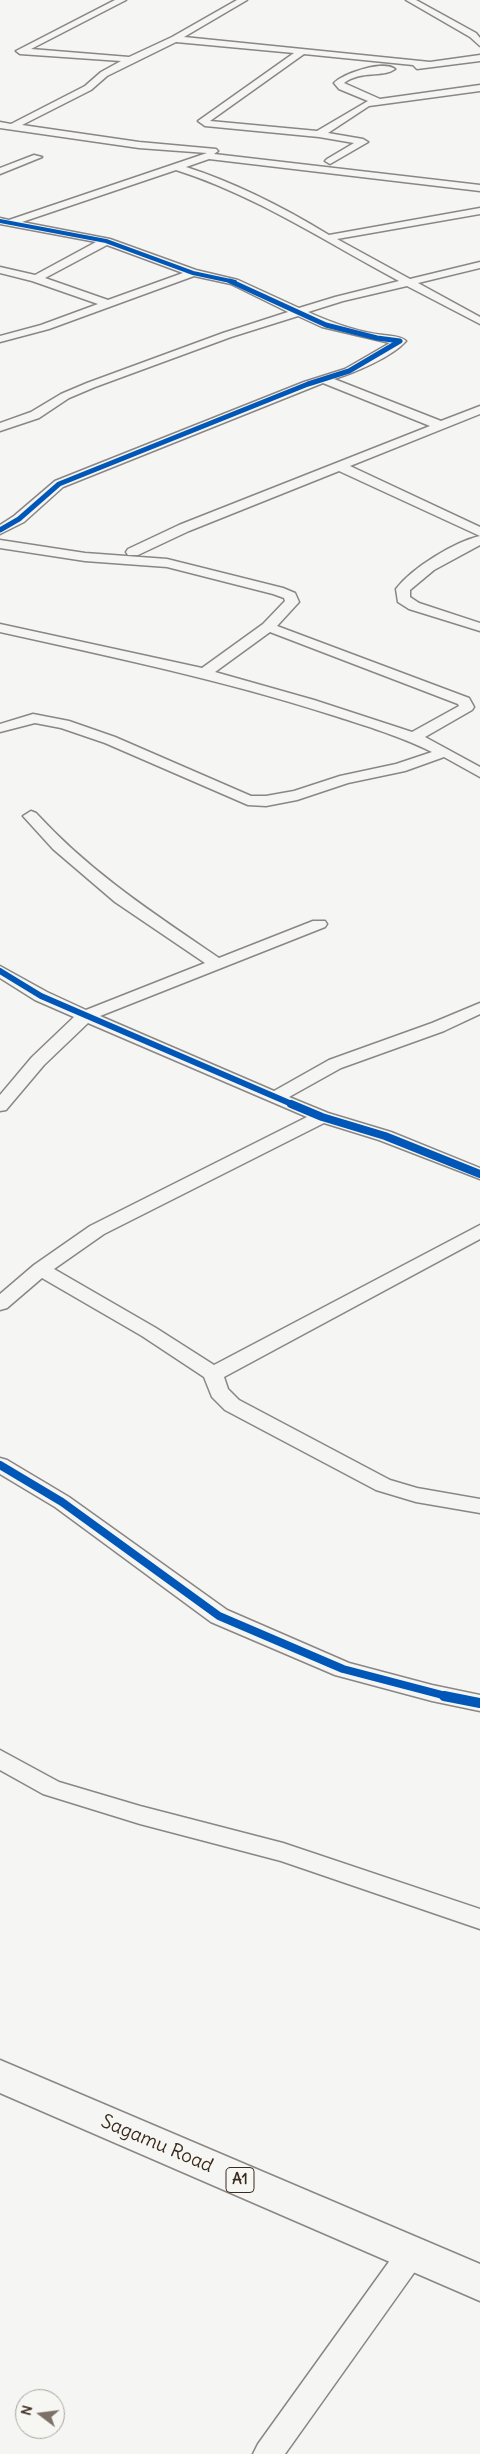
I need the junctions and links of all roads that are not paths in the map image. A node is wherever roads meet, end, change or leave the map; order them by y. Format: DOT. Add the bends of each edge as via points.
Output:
graph roads {
  1 [pos="122,0"];
  2 [pos="243,0"];
  3 [pos="410,0"];
  4 [pos="478,37"];
  5 [pos="175,39"];
  6 [pos="300,52"];
  7 [pos="480,58"];
  8 [pos="130,60"];
  9 [pos="429,64"];
  10 [pos="480,88"];
  11 [pos="381,103"];
  12 [pos="0,125"];
  13 [pos="14,126"];
  14 [pos="319,134"];
  15 [pos="213,150"];
  16 [pos="37,157"];
  17 [pos="330,161"];
  18 [pos="176,167"];
  19 [pos="0,171"];
  20 [pos="427,183"];
  21 [pos="480,188"];
  22 [pos="458,196"];
  23 [pos="478,207"];
  24 [pos="5,221"];
  25 [pos="327,238"];
  26 [pos="106,241"];
  27 [pos="480,265"];
  28 [pos="0,270"];
  29 [pos="193,273"];
  30 [pos="36,279"];
  31 [pos="409,282"];
  32 [pos="106,303"];
  33 [pos="295,312"];
  34 [pos="480,321"];
  35 [pos="0,339"];
  36 [pos="323,379"];
  37 [pos="480,410"];
  38 [pos="439,425"];
  39 [pos="0,427"];
  40 [pos="339,466"];
  41 [pos="0,530"];
  42 [pos="480,532"];
  43 [pos="480,540"];
  44 [pos="0,544"];
  45 [pos="133,552"];
  46 [pos="268,627"];
  47 [pos="480,627"];
  48 [pos="0,628"];
  49 [pos="204,673"];
  50 [pos="473,705"];
  51 [pos="0,728"];
  52 [pos="413,737"];
  53 [pos="445,752"];
  54 [pos="480,773"];
  55 [pos="31,816"];
  56 [pos="319,924"];
  57 [pos="216,963"];
  58 [pos="0,971"];
  59 [pos="480,1008"];
  60 [pos="85,1016"];
  61 [pos="275,1097"];
  62 [pos="0,1106"];
  63 [pos="322,1117"];
  64 [pos="480,1174"];
  65 [pos="480,1231"];
  66 [pos="41,1269"];
  67 [pos="0,1304"];
  68 [pos="213,1374"];
  69 [pos="0,1465"];
  70 [pos="480,1506"];
  71 [pos="480,1703"];
  72 [pos="0,1759"];
  73 [pos="480,1919"];
  74 [pos="0,2076"];
  75 [pos="411,2254"];
  76 [pos="480,2283"];
  77 [pos="268,2454"];
  1 -- 8 [label="street" via="20,51"];
  2 -- 5 [label="street"];
  3 -- 4 [label="street"];
  5 -- 6 [label="street"];
  5 -- 8 [label="street"];
  6 -- 9 [label="street"];
  6 -- 14 [label="street" via="203,121 230,130"];
  7 -- 9 [label="street"];
  8 -- 13 [label="street" via="104,74 88,88"];
  9 -- 11 [label="street" via="358,72 339,83"];
  10 -- 11 [label="street"];
  11 -- 14 [label="street" via="366,104"];
  12 -- 13 [label="street"];
  13 -- 15 [label="street" via="139,145"];
  14 -- 17 [label="street" via="363,142"];
  15 -- 18 [label="street"];
  15 -- 20 [label="street"];
  16 -- 19 [label="street"];
  18 -- 24 [label="street"];
  18 -- 25 [label="street" via="241,191"];
  20 -- 21 [label="street"];
  20 -- 22 [label="street"];
  23 -- 25 [label="street"];
  24 -- 26 [label="street"];
  25 -- 31 [label="street"];
  26 -- 29 [label="street"];
  26 -- 30 [label="street"];
  27 -- 31 [label="street"];
  28 -- 30 [label="street"];
  29 -- 32 [label="street"];
  29 -- 33 [label="street" via="234,282"];
  30 -- 32 [label="street"];
  31 -- 33 [label="street"];
  31 -- 34 [label="street"];
  32 -- 35 [label="street" via="45,327"];
  33 -- 36 [label="street" via="326,325 400,341 349,370"];
  33 -- 39 [label="street" via="91,385 35,414"];
  36 -- 38 [label="street"];
  36 -- 41 [label="street" via="59,484 19,519"];
  37 -- 38 [label="street"];
  38 -- 40 [label="street"];
  40 -- 42 [label="street"];
  40 -- 45 [label="street"];
  43 -- 47 [label="street" via="415,576 403,589 403,599 414,606"];
  44 -- 46 [label="street" via="85,557 167,563 278,590 290,596 292,602"];
  46 -- 49 [label="street"];
  46 -- 50 [label="street"];
  48 -- 49 [label="street"];
  49 -- 52 [label="street"];
  50 -- 52 [label="street"];
  51 -- 53 [label="street" via="33,718 64,724 110,740 248,800 266,801 400,768"];
  52 -- 53 [label="street"];
  53 -- 54 [label="street"];
  55 -- 57 [label="street" via="58,846 121,900"];
  56 -- 57 [label="street"];
  57 -- 60 [label="street"];
  58 -- 60 [label="street" via="41,996"];
  59 -- 61 [label="street" via="336,1064"];
  60 -- 61 [label="street"];
  60 -- 62 [label="street" via="38,1061"];
  61 -- 63 [label="street"];
  63 -- 64 [label="street" via="385,1136"];
  63 -- 66 [label="street" via="97,1230"];
  65 -- 68 [label="street"];
  66 -- 67 [label="street"];
  66 -- 68 [label="street" via="149,1332"];
  68 -- 70 [label="street" via="219,1392 232,1405 383,1485 416,1495"];
  69 -- 71 [label="street" via="62,1502 219,1616 343,1669"];
  72 -- 73 [label="street" via="52,1788 140,1815 283,1852"];
  74 -- 75 [label="highway, Sagamu Road / A1"];
  75 -- 76 [label="highway, Sagamu Road / A1"];
  75 -- 77 [label="street"];
}
